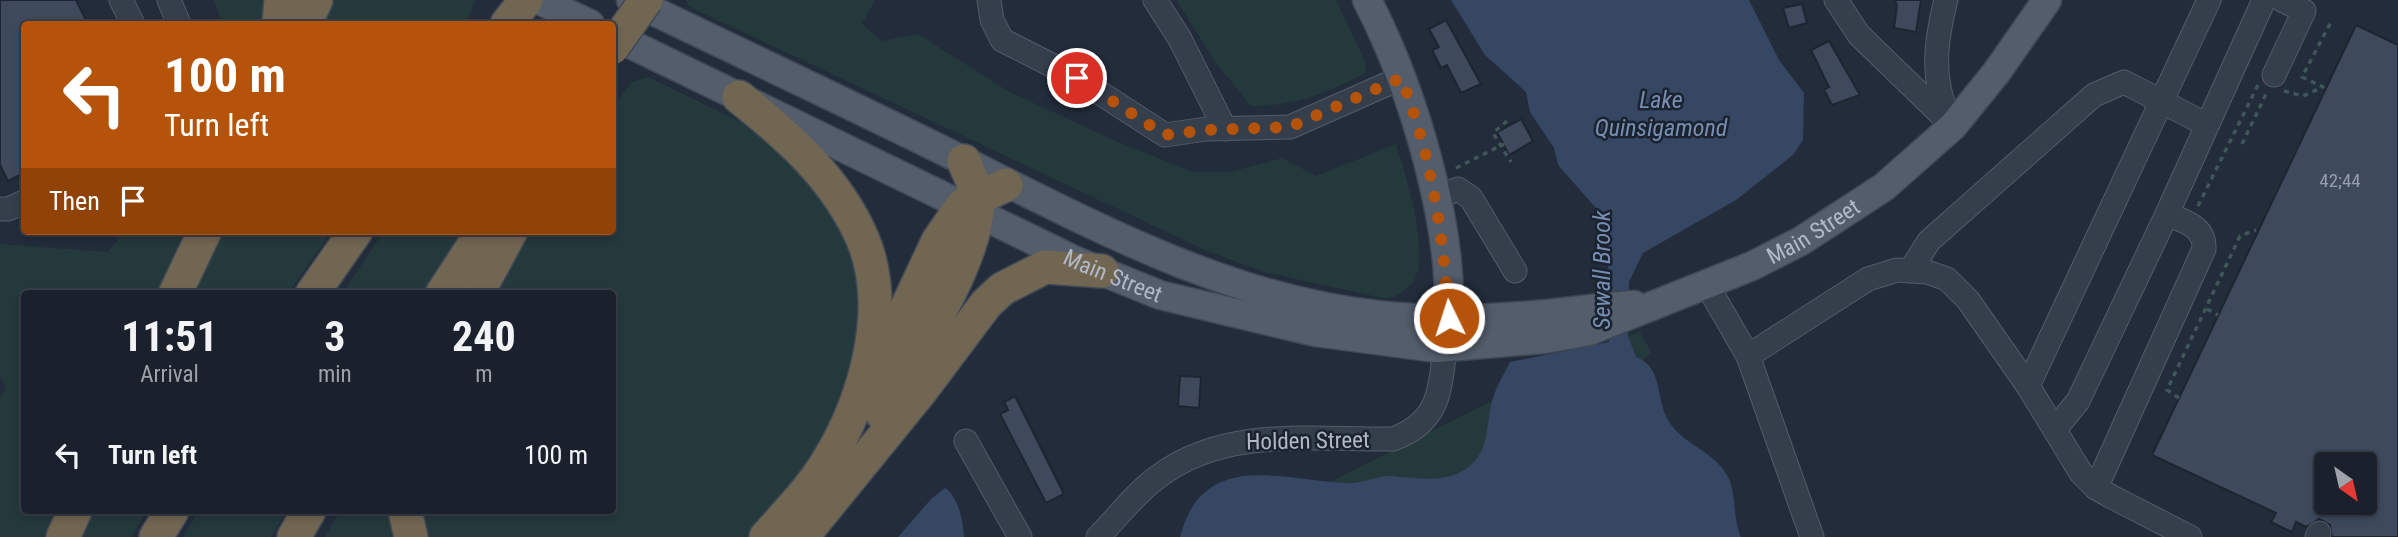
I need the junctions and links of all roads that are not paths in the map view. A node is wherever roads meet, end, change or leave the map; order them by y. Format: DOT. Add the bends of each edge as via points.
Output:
graph roads {
  1 [pos="121,0"];
  2 [pos="169,0"];
  3 [pos="281,0"];
  4 [pos="316,0"];
  5 [pos="526,0"];
  6 [pos="539,0"];
  7 [pos="631,0"];
  8 [pos="646,0"];
  9 [pos="989,0"];
  10 [pos="1155,0"];
  11 [pos="1367,0"];
  12 [pos="1836,0"];
  13 [pos="1946,0"];
  14 [pos="2047,0"];
  15 [pos="2209,0"];
  16 [pos="2264,0"];
  17 [pos="2282,0"];
  18 [pos="132,21"];
  19 [pos="178,21"];
  20 [pos="279,21"];
  21 [pos="306,21"];
  22 [pos="509,21"];
  23 [pos="584,21"];
  24 [pos="616,37"];
  25 [pos="616,42"];
  26 [pos="1401,78"];
  27 [pos="2271,82"];
  28 [pos="739,97"];
  29 [pos="2162,102"];
  30 [pos="2207,125"];
  31 [pos="1953,126"];
  32 [pos="1225,129"];
  33 [pos="964,161"];
  34 [pos="1436,198"];
  35 [pos="981,199"];
  36 [pos="21,203"];
  37 [pos="0,209"];
  38 [pos="2176,209"];
  39 [pos="203,235"];
  40 [pos="353,235"];
  41 [pos="480,235"];
  42 [pos="509,235"];
  43 [pos="1102,271"];
  44 [pos="1515,271"];
  45 [pos="1910,271"];
  46 [pos="1707,285"];
  47 [pos="177,290"];
  48 [pos="316,290"];
  49 [pos="445,290"];
  50 [pos="479,290"];
  51 [pos="1449,318"];
  52 [pos="1591,319"];
  53 [pos="1446,346"];
  54 [pos="1748,356"];
  55 [pos="2028,386"];
  56 [pos="2056,428"];
  57 [pos="844,432"];
  58 [pos="966,441"];
  59 [pos="2096,488"];
  60 [pos="841,490"];
  61 [pos="74,514"];
  62 [pos="170,514"];
  63 [pos="307,514"];
  64 [pos="406,514"];
  65 [pos="63,537"];
  66 [pos="156,537"];
  67 [pos="294,537"];
  68 [pos="411,537"];
  69 [pos="766,537"];
  70 [pos="802,537"];
  71 [pos="1020,537"];
  72 [pos="1098,537"];
  73 [pos="1812,537"];
  74 [pos="2190,537"];
  1 -- 18 [label="street"];
  2 -- 19 [label="street"];
  3 -- 20 [label="highway"];
  4 -- 21 [label="highway"];
  5 -- 22 [label="highway"];
  6 -- 23 [label="main road"];
  7 -- 33 [label="main road"];
  8 -- 25 [label="highway, bridge"];
  9 -- 32 [label="street" via="1002,40 1077,78 1165,135"];
  10 -- 32 [label="street" via="1180,38"];
  11 -- 26 [label="main road"];
  12 -- 31 [label="street" via="1858,36"];
  13 -- 31 [label="street" via="1936,77 1938,95"];
  14 -- 31 [label="main road, Main Street"];
  15 -- 29 [label="street"];
  16 -- 30 [label="street"];
  17 -- 27 [label="street" via="2304,10"];
  24 -- 28 [label="main road, Main Street"];
  26 -- 32 [label="street" via="1290,127"];
  26 -- 34 [label="main road"];
  28 -- 35 [label="main road, Main Street"];
  28 -- 57 [label="highway" via="818,167 856,224 869,259 873,327 866,367"];
  29 -- 30 [label="street"];
  29 -- 45 [label="street" via="2124,82 2094,95 1926,244"];
  29 -- 55 [label="street"];
  30 -- 38 [label="street"];
  31 -- 46 [label="main road, Main Street" via="1911,166 1842,216 1771,257"];
  33 -- 35 [label="highway"];
  34 -- 44 [label="street" via="1458,189 1471,198"];
  34 -- 51 [label="main road"];
  35 -- 43 [label="main road, Main Street"];
  35 -- 51 [label="main road, Main Street" via="1142,247 1225,280 1320,306"];
  35 -- 57 [label="highway" via="938,241"];
  35 -- 60 [label="highway" via="948,295"];
  36 -- 37 [label="street"];
  38 -- 56 [label="street" via="2078,401"];
  38 -- 59 [label="street" via="2199,229 2204,249"];
  39 -- 47 [label="highway"];
  40 -- 48 [label="highway"];
  41 -- 49 [label="highway"];
  42 -- 50 [label="highway"];
  43 -- 53 [label="main road, Main Street" via="1160,295 1240,316 1315,332 1413,346"];
  43 -- 60 [label="highway" via="1045,267 1002,289"];
  45 -- 54 [label="street" via="1868,279"];
  45 -- 55 [label="street" via="1947,279 1968,300"];
  46 -- 52 [label="main road, Main Street"];
  46 -- 54 [label="street"];
  51 -- 52 [label="main road, Main Street"];
  51 -- 53 [label="main road"];
  52 -- 53 [label="main road, Main Street" via="1545,339"];
  53 -- 72 [label="street, Holden Street" via="1434,410 1411,433 1393,439 1265,438 1223,446 1157,476"];
  54 -- 73 [label="street"];
  55 -- 56 [label="street"];
  56 -- 59 [label="street" via="2081,473"];
  57 -- 69 [label="highway" via="811,486"];
  58 -- 71 [label="street"];
  59 -- 74 [label="street"];
  60 -- 70 [label="highway"];
  61 -- 65 [label="highway"];
  62 -- 66 [label="highway"];
  63 -- 67 [label="highway"];
  64 -- 68 [label="highway"];
}
